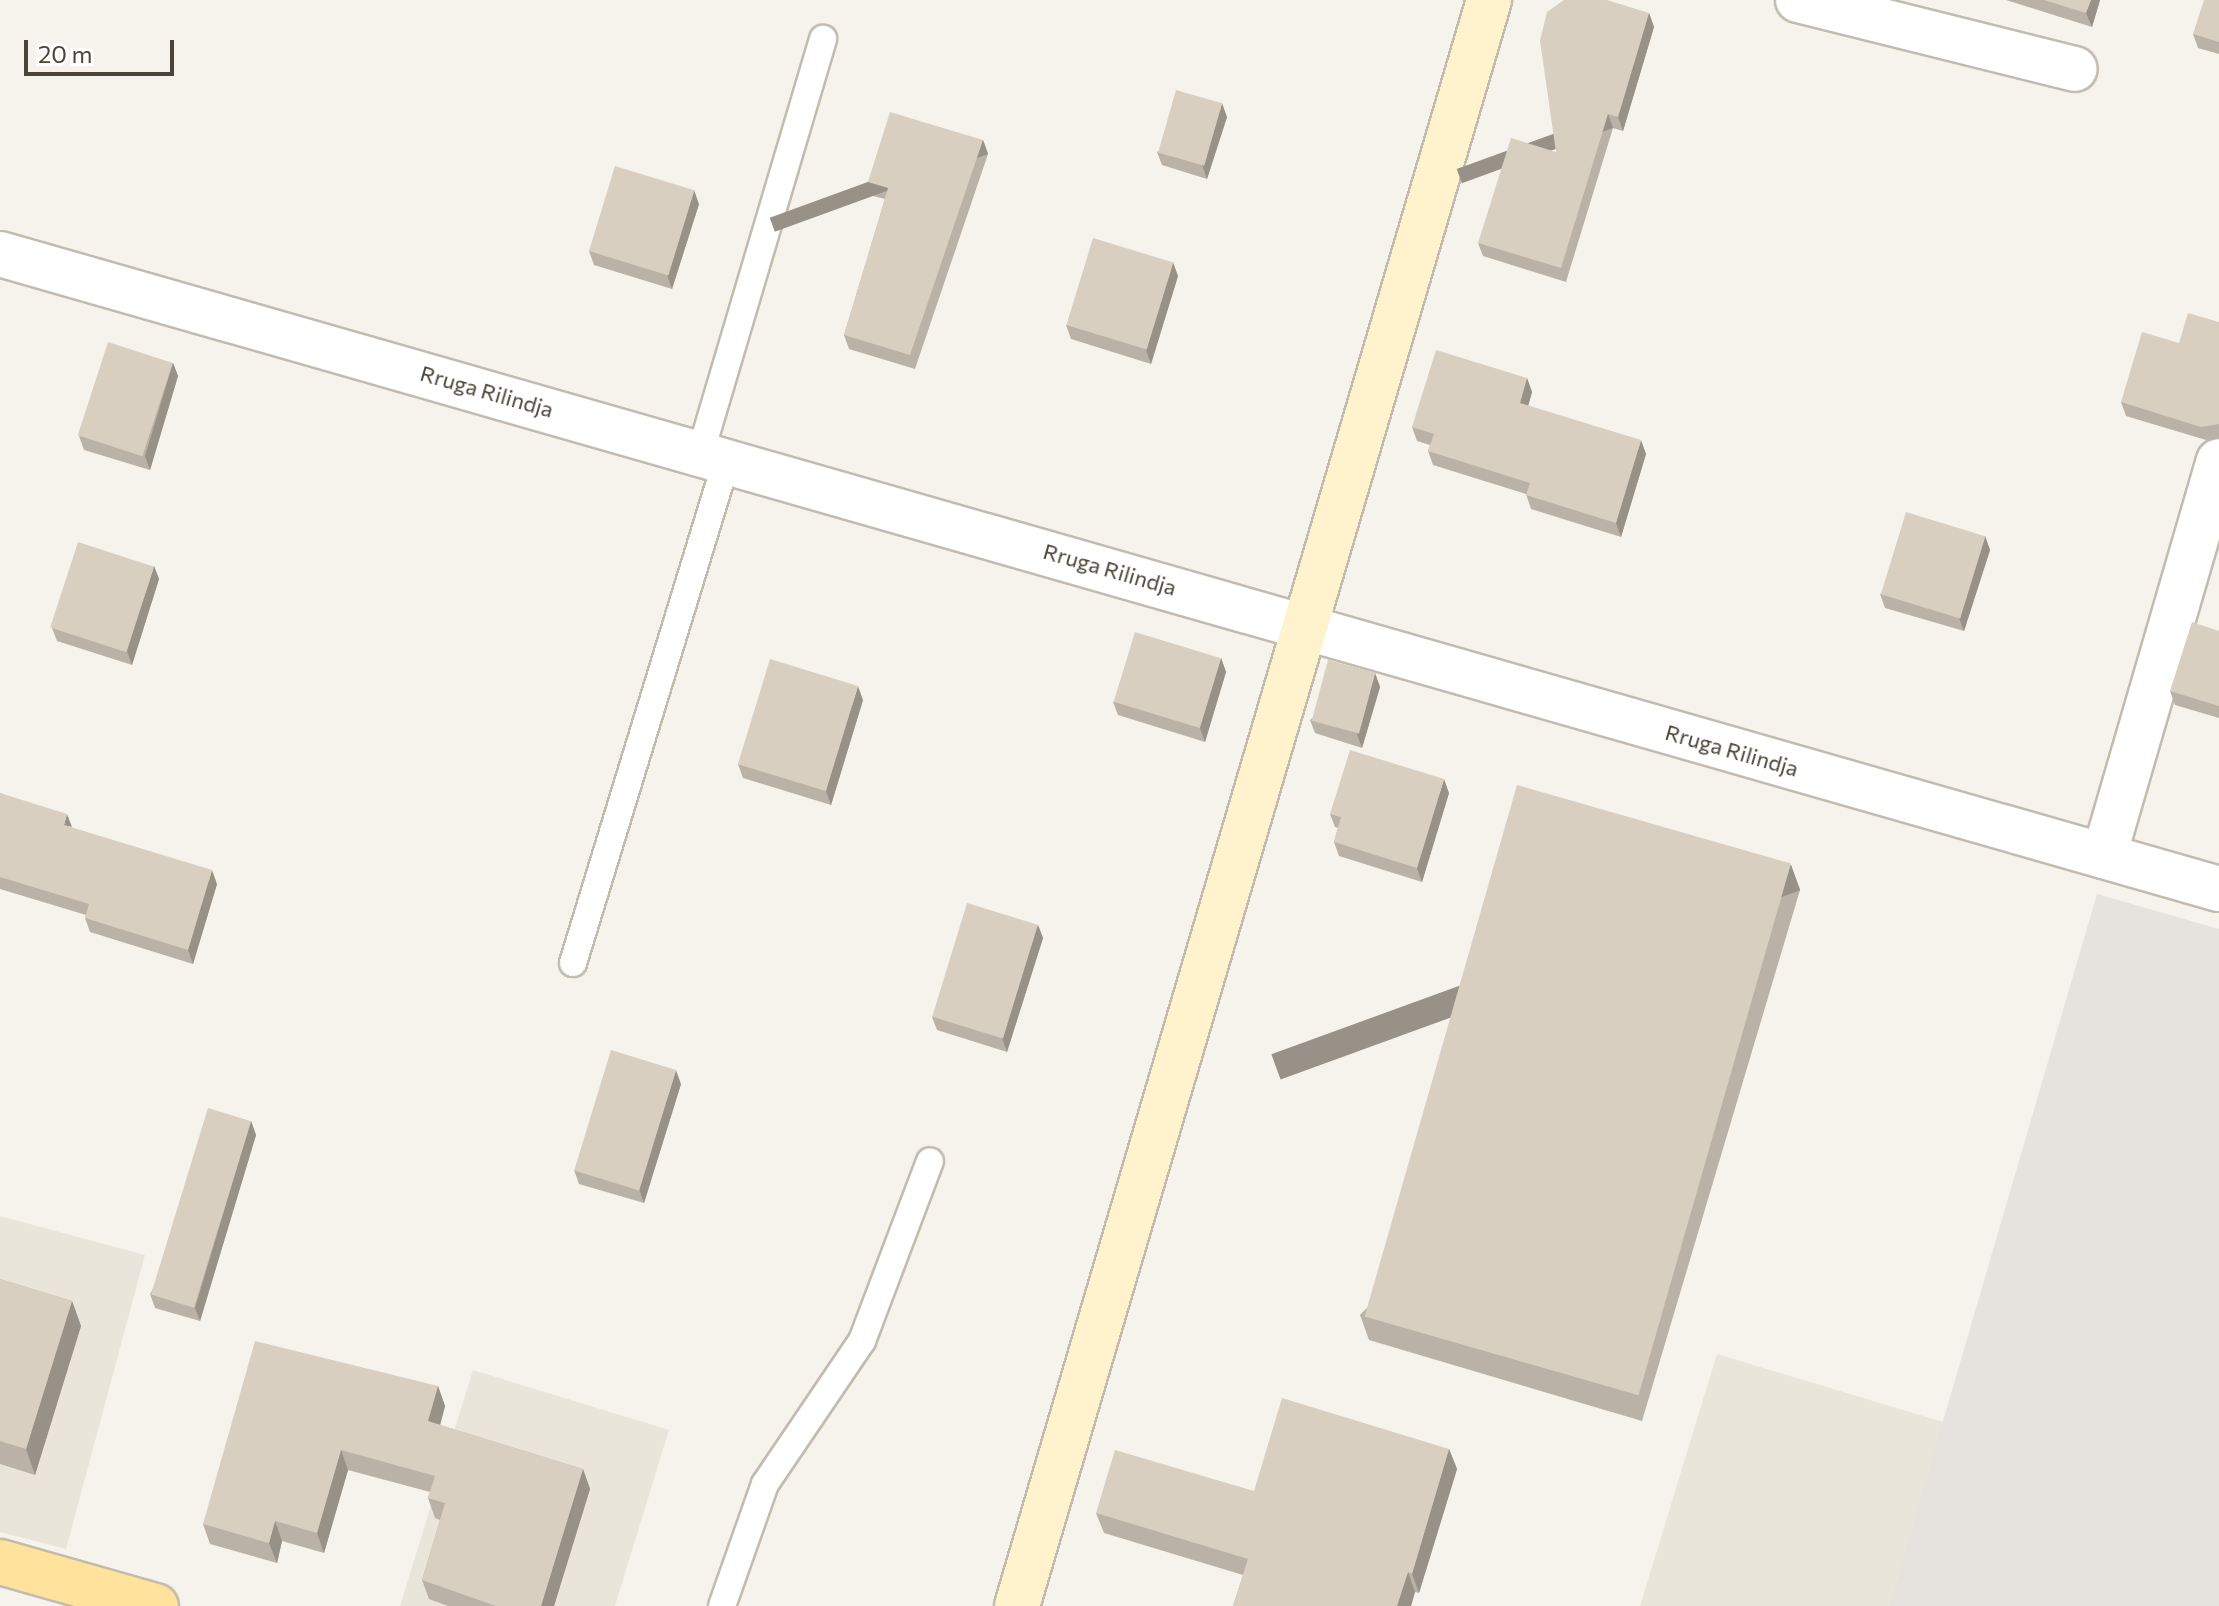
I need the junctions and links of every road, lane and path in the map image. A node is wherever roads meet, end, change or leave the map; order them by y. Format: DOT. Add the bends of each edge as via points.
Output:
graph roads {
  1 [pos="1489,0"];
  2 [pos="1798,0"];
  3 [pos="823,39"];
  4 [pos="2075,69"];
  5 [pos="0,254"];
  6 [pos="714,455"];
  7 [pos="2219,461"];
  8 [pos="1302,626"];
  9 [pos="2104,856"];
  10 [pos="2219,889"];
  11 [pos="573,963"];
  12 [pos="930,1161"];
  13 [pos="0,1562"];
  14 [pos="156,1606"];
  15 [pos="722,1606"];
  16 [pos="1017,1606"];
  1 -- 8 [label="street"];
  2 -- 4 [label="street"];
  3 -- 6 [label="lane"];
  5 -- 6 [label="street, Rruga Rilindja"];
  6 -- 8 [label="street, Rruga Rilindja"];
  6 -- 11 [label="lane"];
  7 -- 9 [label="street"];
  8 -- 9 [label="street, Rruga Rilindja"];
  8 -- 16 [label="street"];
  9 -- 10 [label="street, Rruga Rilindja"];
  12 -- 15 [label="lane" via="862,1341 765,1484"];
  13 -- 14 [label="main road"];
}
